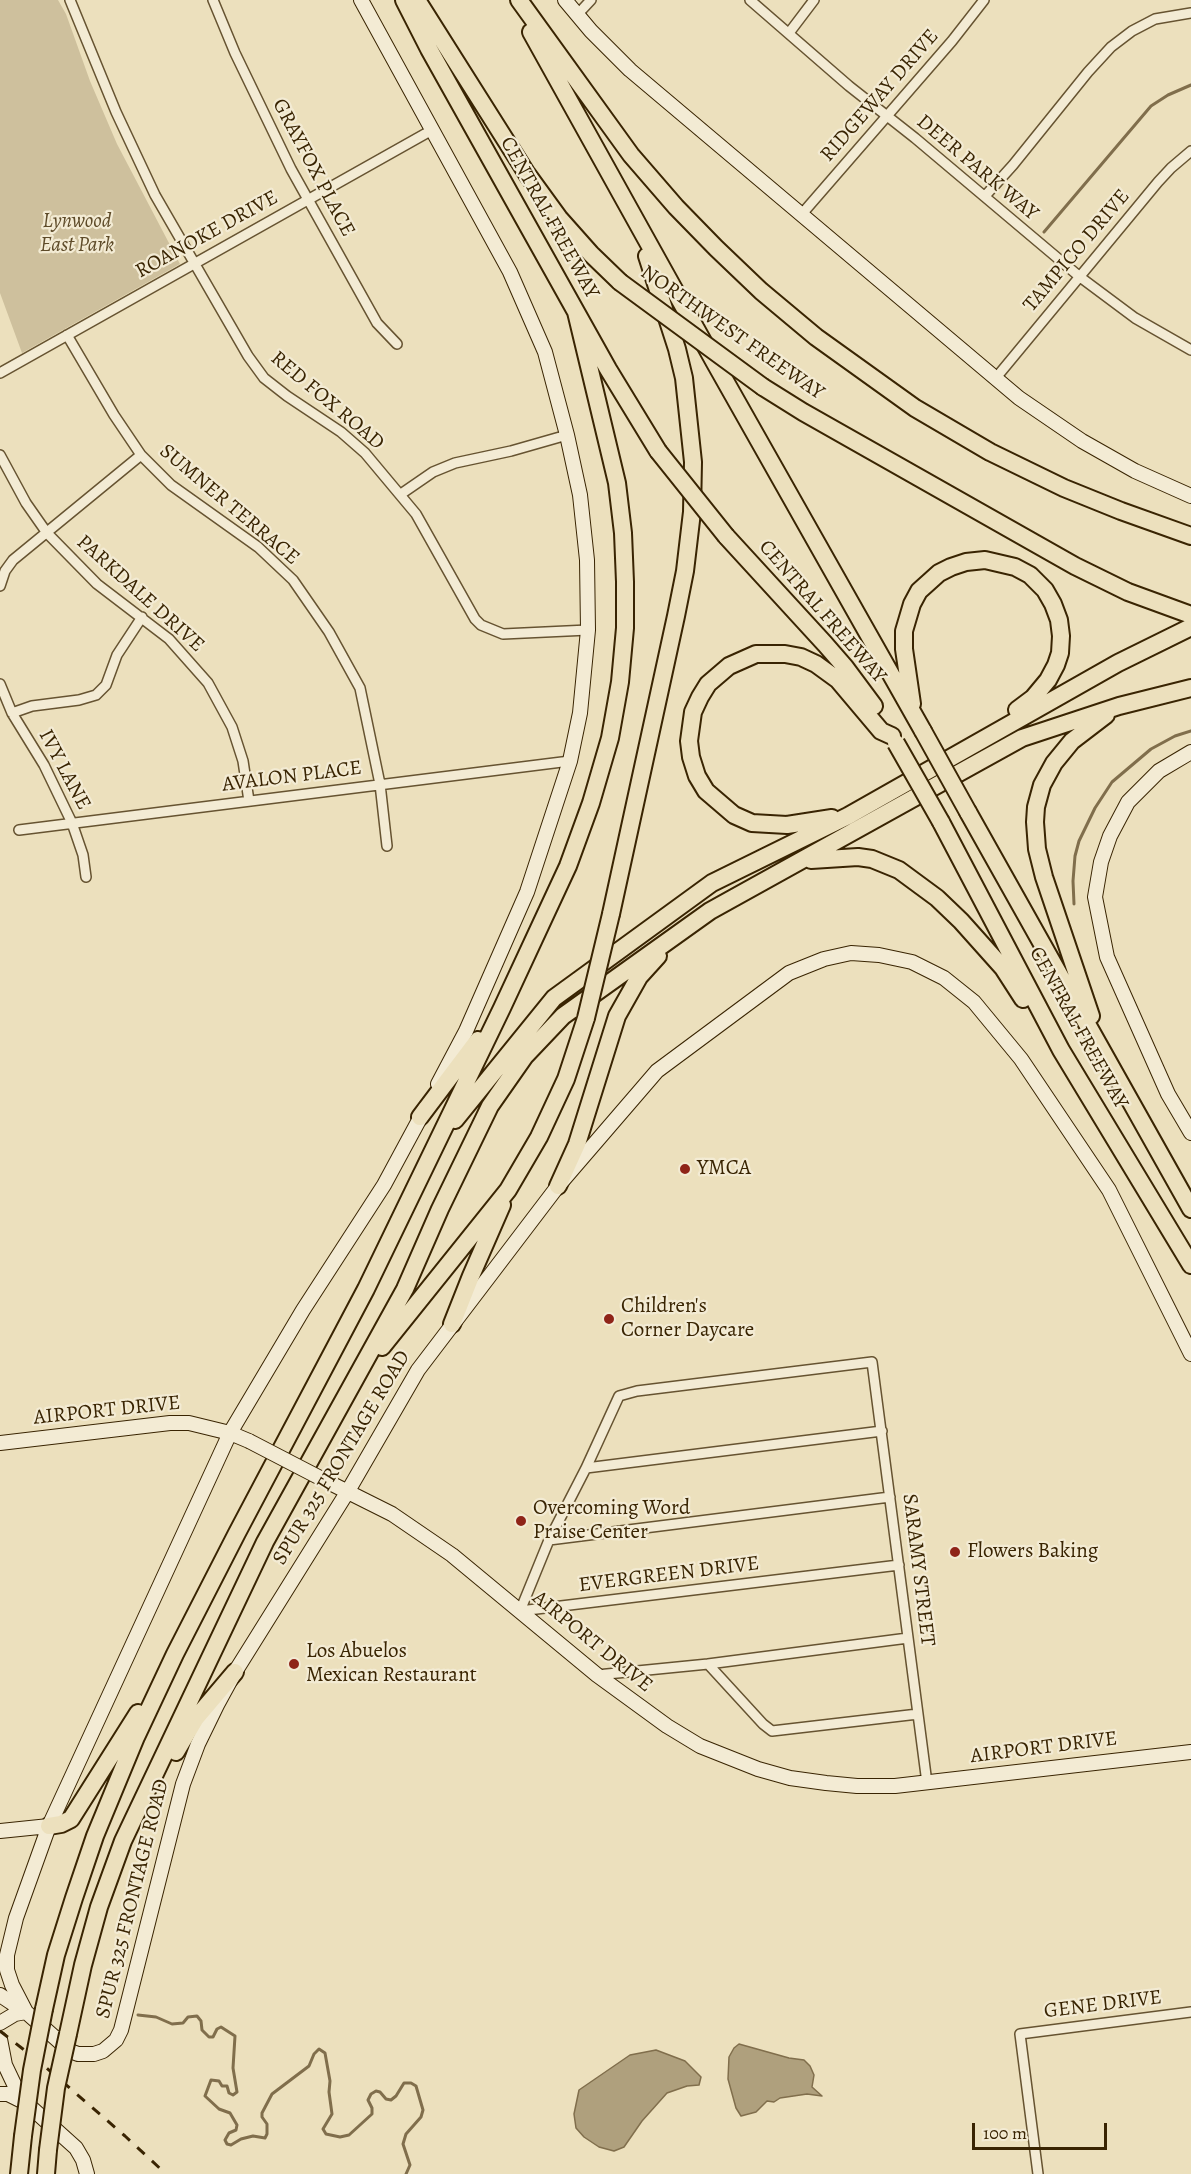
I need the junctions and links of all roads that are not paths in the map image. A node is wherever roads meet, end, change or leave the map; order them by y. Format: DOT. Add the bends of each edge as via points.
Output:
graph roads {
  1 [pos="70,0"];
  2 [pos="213,0"];
  3 [pos="361,0"];
  4 [pos="404,0"];
  5 [pos="417,0"];
  6 [pos="513,0"];
  7 [pos="519,0"];
  8 [pos="565,0"];
  9 [pos="591,0"];
  10 [pos="750,0"];
  11 [pos="814,0"];
  12 [pos="984,0"];
  13 [pos="1191,13"];
  14 [pos="577,15"];
  15 [pos="789,33"];
  16 [pos="887,115"];
  17 [pos="432,130"];
  18 [pos="1191,151"];
  19 [pos="985,196"];
  20 [pos="308,199"];
  21 [pos="801,215"];
  22 [pos="636,221"];
  23 [pos="195,263"];
  24 [pos="1080,277"];
  25 [pos="576,312"];
  26 [pos="68,335"];
  27 [pos="397,344"];
  28 [pos="1191,350"];
  29 [pos="0,373"];
  30 [pos="995,379"];
  31 [pos="567,435"];
  32 [pos="0,455"];
  33 [pos="141,455"];
  34 [pos="401,494"];
  35 [pos="1191,496"];
  36 [pos="1121,511"];
  37 [pos="1191,529"];
  38 [pos="47,533"];
  39 [pos="1191,536"];
  40 [pos="1,582"];
  41 [pos="1191,615"];
  42 [pos="142,617"];
  43 [pos="1191,627"];
  44 [pos="588,630"];
  45 [pos="0,684"];
  46 [pos="1191,688"];
  47 [pos="1119,706"];
  48 [pos="914,713"];
  49 [pos="12,714"];
  50 [pos="894,740"];
  51 [pos="977,742"];
  52 [pos="1191,752"];
  53 [pos="570,761"];
  54 [pos="380,784"];
  55 [pos="249,801"];
  56 [pos="848,816"];
  57 [pos="72,823"];
  58 [pos="19,830"];
  59 [pos="387,846"];
  60 [pos="801,862"];
  61 [pos="86,878"];
  62 [pos="682,930"];
  63 [pos="502,1008"];
  64 [pos="1101,1048"];
  65 [pos="1061,1050"];
  66 [pos="420,1117"];
  67 [pos="1190,1129"];
  68 [pos="435,1144"];
  69 [pos="558,1186"];
  70 [pos="508,1190"];
  71 [pos="1191,1209"];
  72 [pos="1191,1265"];
  73 [pos="452,1324"];
  74 [pos="1191,1354"];
  75 [pos="353,1382"];
  76 [pos="882,1431"];
  77 [pos="230,1433"];
  78 [pos="0,1443"];
  79 [pos="586,1468"];
  80 [pos="348,1491"];
  81 [pos="890,1497"];
  82 [pos="549,1540"];
  83 [pos="899,1565"];
  84 [pos="520,1611"];
  85 [pos="908,1638"];
  86 [pos="175,1654"];
  87 [pos="708,1664"];
  88 [pos="235,1671"];
  89 [pos="597,1676"];
  90 [pos="918,1714"];
  91 [pos="1191,1752"];
  92 [pos="927,1783"];
  93 [pos="49,1826"];
  94 [pos="0,1831"];
  95 [pos="123,1840"];
  96 [pos="0,1995"];
  97 [pos="26,2012"];
  98 [pos="1191,2012"];
  99 [pos="0,2023"];
  100 [pos="0,2039"];
  101 [pos="0,2094"];
  102 [pos="26,2103"];
  103 [pos="19,2174"];
  104 [pos="46,2174"];
  105 [pos="87,2174"];
  106 [pos="1038,2174"];
  1 -- 23 [label="street, RED FOX ROAD" via="155,195"];
  2 -- 20 [label="street, GRAYFOX PLACE" via="258,102"];
  3 -- 17 [label="main road"];
  4 -- 25 [label="highway, CENTRAL FREEWAY"];
  5 -- 41 [label="highway, NORTHWEST FREEWAY, bridge" via="527,174 559,218 620,282 803,412 1075,566 1128,592"];
  6 -- 22 [label="highway, CENTRAL FREEWAY"];
  7 -- 36 [label="highway, NORTHWEST FREEWAY" via="631,155 716,249 761,291 816,337 915,408 990,452"];
  8 -- 14 [label="main road"];
  9 -- 14 [label="street"];
  10 -- 15 [label="street, DEER PARK WAY"];
  11 -- 15 [label="street"];
  12 -- 16 [label="street, RIDGEWAY DRIVE"];
  13 -- 19 [label="street" via="1155,20 1111,47"];
  14 -- 21 [label="main road" via="630,70"];
  15 -- 16 [label="street, DEER PARK WAY"];
  16 -- 19 [label="street, DEER PARK WAY"];
  16 -- 21 [label="street, RIDGEWAY DRIVE"];
  17 -- 20 [label="street, ROANOKE DRIVE"];
  17 -- 31 [label="main road" via="510,272 545,352"];
  18 -- 24 [label="street, TAMPICO DRIVE" via="1158,182"];
  19 -- 24 [label="street, DEER PARK WAY"];
  20 -- 23 [label="street, ROANOKE DRIVE"];
  20 -- 27 [label="street, GRAYFOX PLACE" via="377,323"];
  21 -- 30 [label="main road"];
  22 -- 48 [label="highway, CENTRAL FREEWAY"];
  22 -- 70 [label="highway, bridge" via="684,378 693,484 685,571 586,1018 566,1079"];
  23 -- 26 [label="street, ROANOKE DRIVE"];
  23 -- 34 [label="street, RED FOX ROAD" via="264,378 342,432"];
  24 -- 28 [label="street, DEER PARK WAY" via="1135,318"];
  24 -- 30 [label="street, TAMPICO DRIVE"];
  25 -- 50 [label="highway, CENTRAL FREEWAY, bridge" via="658,452 726,536 845,667"];
  25 -- 63 [label="highway" via="612,462 623,533 625,616 620,682 610,738 568,867"];
  26 -- 29 [label="street, ROANOKE DRIVE"];
  26 -- 33 [label="street, SUMNER TERRACE"];
  30 -- 35 [label="main road" via="1082,441"];
  31 -- 34 [label="street" via="454,463"];
  31 -- 44 [label="main road" via="582,506"];
  32 -- 38 [label="street, PARKDALE DRIVE"];
  33 -- 38 [label="street"];
  33 -- 54 [label="street, SUMNER TERRACE" via="171,485 258,547 293,580 329,632 360,688"];
  34 -- 44 [label="street, RED FOX ROAD" via="481,625 503,634"];
  36 -- 37 [label="highway"];
  36 -- 39 [label="highway, NORTHWEST FREEWAY"];
  38 -- 40 [label="street" via="13,560"];
  38 -- 42 [label="street, PARKDALE DRIVE" via="97,584"];
  42 -- 49 [label="street" via="117,655 106,685 96,695 33,705"];
  42 -- 55 [label="street, PARKDALE DRIVE" via="169,639 208,683 232,727 243,761"];
  43 -- 51 [label="highway" via="1153,644"];
  44 -- 53 [label="main road" via="580,713"];
  45 -- 49 [label="street, IVY LANE"];
  46 -- 47 [label="highway"];
  47 -- 60 [label="highway" via="1022,738"];
  47 -- 64 [label="highway" via="1072,741 1054,763 1042,785 1035,822 1044,877"];
  48 -- 51 [label="highway" via="904,631 920,591 939,573 966,562 985,560 1015,567 1030,575 1053,604 1059,620 1060,653 1048,680 1033,698 984,732"];
  48 -- 64 [label="highway, CENTRAL FREEWAY, bridge"];
  49 -- 57 [label="street, IVY LANE" via="44,765"];
  50 -- 56 [label="highway" via="881,731 838,680 801,657 756,654 742,659 717,675 700,697 689,729 690,757 706,791 720,804 753,823 771,825"];
  50 -- 65 [label="highway, CENTRAL FREEWAY, bridge"];
  51 -- 56 [label="highway"];
  52 -- 67 [label="main road" via="1159,771 1128,802 1110,836 1095,897 1107,957 1168,1094"];
  53 -- 54 [label="street, AVALON PLACE"];
  53 -- 66 [label="main road, SPUR 325 FRONTAGE ROAD" via="527,892 466,1031"];
  54 -- 55 [label="street, AVALON PLACE"];
  54 -- 59 [label="street, SUMNER TERRACE"];
  55 -- 57 [label="street, AVALON PLACE"];
  56 -- 68 [label="highway" via="712,883 554,998"];
  57 -- 58 [label="street, AVALON PLACE"];
  57 -- 61 [label="street, IVY LANE"];
  60 -- 62 [label="highway"];
  60 -- 65 [label="highway" via="842,857 872,859 918,883 961,921 1003,968 1042,1031"];
  62 -- 69 [label="highway" via="639,977 617,1016 577,1144"];
  62 -- 75 [label="highway" via="563,1016 525,1056 490,1106 405,1289"];
  63 -- 66 [label="highway"];
  63 -- 68 [label="highway"];
  64 -- 71 [label="highway, CENTRAL FREEWAY"];
  65 -- 72 [label="highway, CENTRAL FREEWAY"];
  66 -- 77 [label="main road, SPUR 325 FRONTAGE ROAD" via="384,1185"];
  68 -- 86 [label="highway" via="366,1289"];
  69 -- 73 [label="main road, SPUR 325 FRONTAGE ROAD"];
  69 -- 74 [label="main road, SPUR 325 FRONTAGE ROAD" via="657,1071 789,973 851,953 912,962 944,978 974,1002 1021,1059 1109,1190"];
  70 -- 73 [label="highway"];
  70 -- 75 [label="highway"];
  73 -- 80 [label="main road, SPUR 325 FRONTAGE ROAD" via="418,1370"];
  75 -- 95 [label="highway" via="265,1542"];
  76 -- 79 [label="street"];
  76 -- 79 [label="street, SARAMY STREET" via="872,1362 637,1391 619,1396"];
  76 -- 81 [label="street, SARAMY STREET"];
  77 -- 78 [label="main road, AIRPORT DRIVE" via="189,1423 170,1423"];
  77 -- 80 [label="main road, AIRPORT DRIVE, bridge"];
  77 -- 93 [label="main road, SPUR 325 FRONTAGE ROAD"];
  79 -- 82 [label="street"];
  80 -- 84 [label="main road, AIRPORT DRIVE" via="392,1514"];
  80 -- 88 [label="main road, SPUR 325 FRONTAGE ROAD"];
  81 -- 82 [label="street"];
  81 -- 83 [label="street, SARAMY STREET"];
  82 -- 84 [label="street"];
  83 -- 84 [label="street, EVERGREEN DRIVE"];
  83 -- 85 [label="street, SARAMY STREET"];
  84 -- 89 [label="main road, AIRPORT DRIVE"];
  85 -- 87 [label="street"];
  85 -- 90 [label="street, SARAMY STREET"];
  86 -- 93 [label="highway" via="71,1819"];
  86 -- 103 [label="highway, bridge" via="95,1836 56,1954 32,2070"];
  87 -- 89 [label="street"];
  87 -- 90 [label="street" via="772,1731"];
  88 -- 95 [label="highway" via="196,1718"];
  88 -- 97 [label="main road, SPUR 325 FRONTAGE ROAD" via="198,1744 183,1784 116,2040 103,2051 78,2055"];
  89 -- 92 [label="main road, AIRPORT DRIVE" via="700,1746 758,1768 790,1778 836,1784"];
  90 -- 92 [label="street, SARAMY STREET"];
  91 -- 92 [label="main road, AIRPORT DRIVE"];
  93 -- 94 [label="main road"];
  93 -- 97 [label="main road, SPUR 325 FRONTAGE ROAD" via="7,1955 7,1970"];
  95 -- 104 [label="highway, bridge" via="83,1965 56,2088"];
  96 -- 97 [label="main road"];
  97 -- 99 [label="main road"];
  98 -- 106 [label="street, GENE DRIVE" via="1020,2034"];
  100 -- 102 [label="main road" via="5,2065"];
  101 -- 102 [label="main road"];
  102 -- 105 [label="main road" via="76,2148"];
}
